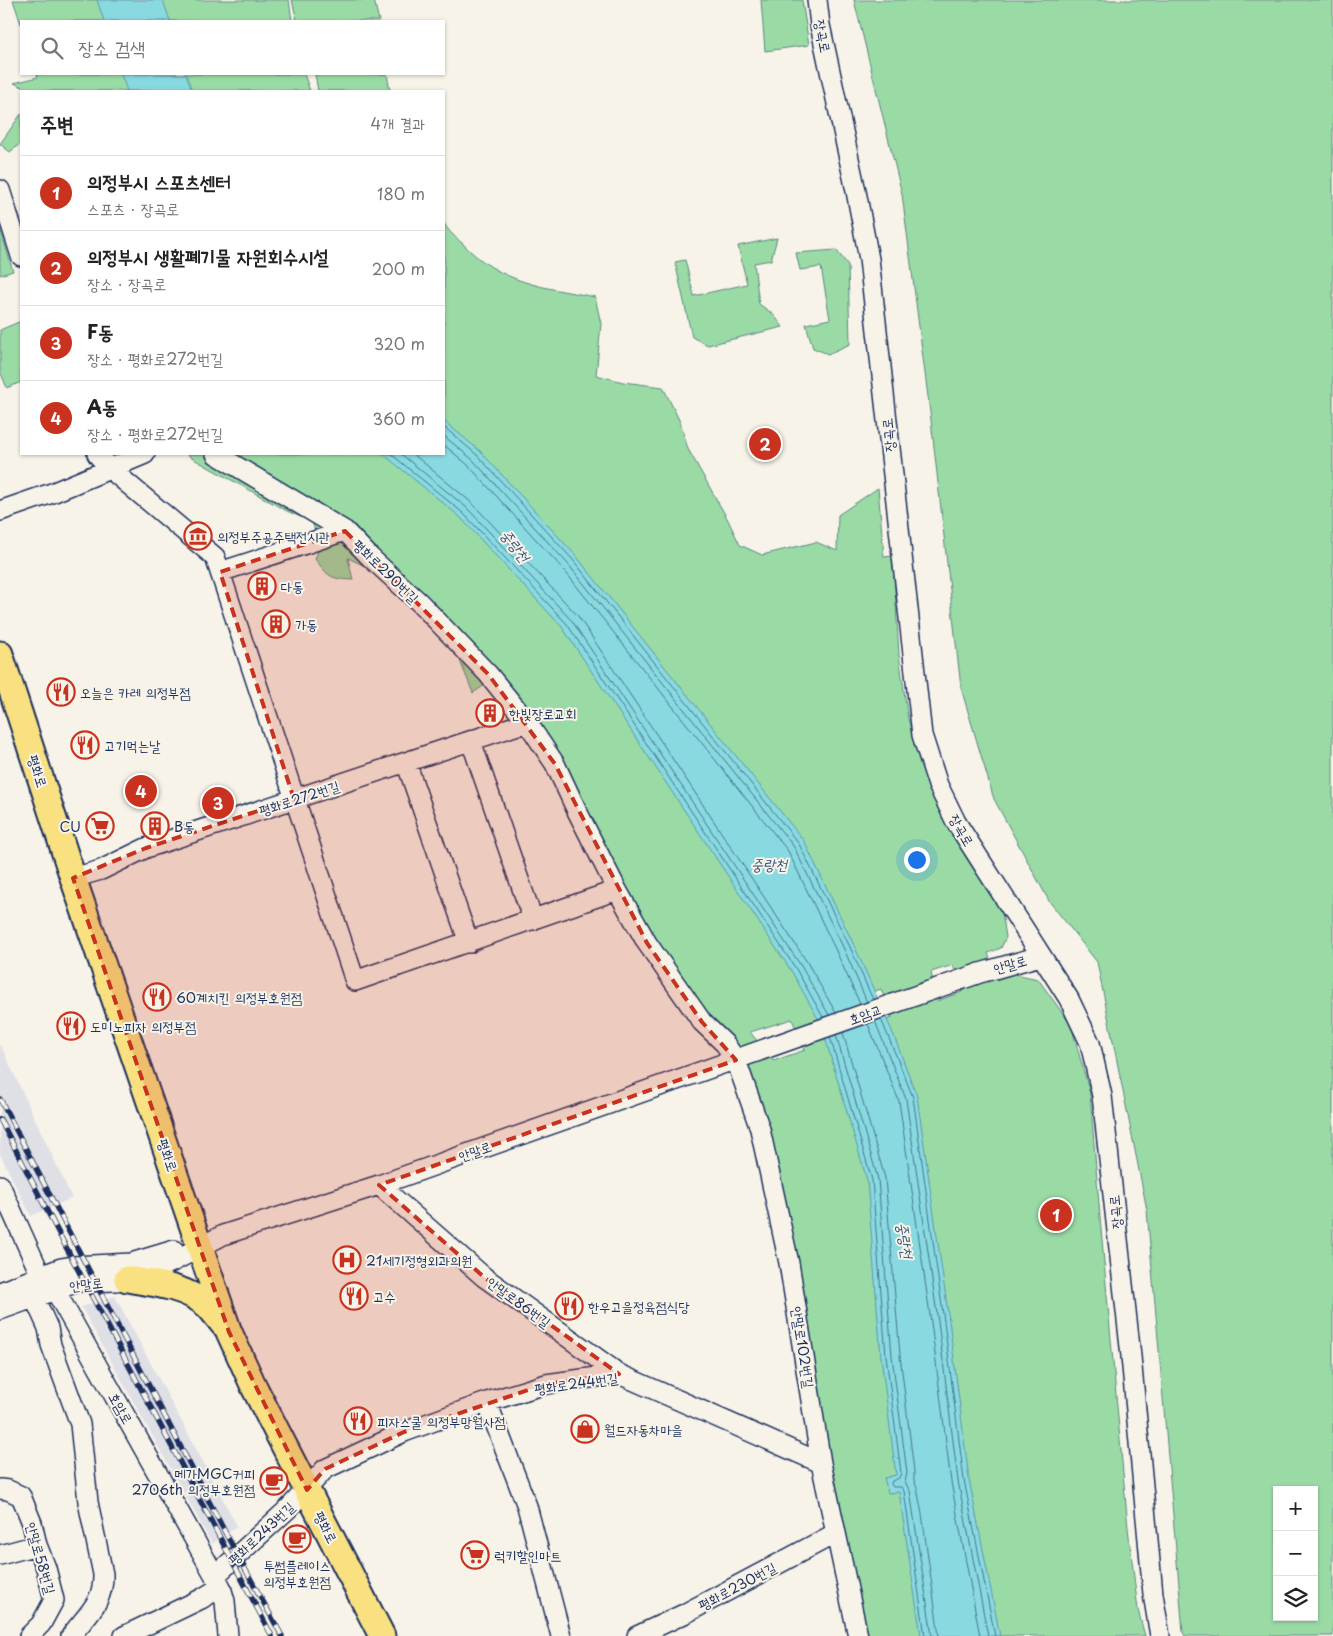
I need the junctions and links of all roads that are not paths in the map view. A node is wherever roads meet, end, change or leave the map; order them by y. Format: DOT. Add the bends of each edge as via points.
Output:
graph roads {
  1 [pos="817,0"];
  2 [pos="0,190"];
  3 [pos="20,253"];
  4 [pos="98,455"];
  5 [pos="142,455"];
  6 [pos="218,455"];
  7 [pos="109,468"];
  8 [pos="0,511"];
  9 [pos="345,531"];
  10 [pos="220,572"];
  11 [pos="0,654"];
  12 [pos="527,722"];
  13 [pos="471,741"];
  14 [pos="406,762"];
  15 [pos="294,799"];
  16 [pos="74,878"];
  17 [pos="617,890"];
  18 [pos="533,920"];
  19 [pos="469,943"];
  20 [pos="1040,956"];
  21 [pos="980,973"];
  22 [pos="743,1058"];
  23 [pos="0,1184"];
  24 [pos="379,1184"];
  25 [pos="200,1247"];
  26 [pos="42,1276"];
  27 [pos="127,1278"];
  28 [pos="2,1287"];
  29 [pos="55,1290"];
  30 [pos="34,1297"];
  31 [pos="0,1310"];
  32 [pos="229,1332"];
  33 [pos="619,1374"];
  34 [pos="487,1402"];
  35 [pos="821,1463"];
  36 [pos="0,1489"];
  37 [pos="307,1490"];
  38 [pos="836,1533"];
  39 [pos="36,1545"];
  40 [pos="0,1555"];
  41 [pos="218,1581"];
  42 [pos="29,1636"];
  43 [pos="71,1636"];
  44 [pos="124,1636"];
  45 [pos="228,1636"];
  46 [pos="382,1636"];
  47 [pos="560,1636"];
  48 [pos="637,1636"];
  49 [pos="858,1636"];
  50 [pos="1160,1636"];
  1 -- 20 [label="street, 장곡로" via="869,259 922,735 938,785 956,822"];
  2 -- 3 [label="street"];
  4 -- 7 [label="street"];
  5 -- 7 [label="street"];
  6 -- 9 [label="street, 평화로290번길"];
  7 -- 8 [label="street"];
  7 -- 10 [label="street" via="215,557"];
  9 -- 10 [label="street"];
  9 -- 12 [label="street, 평화로290번길" via="488,674"];
  10 -- 15 [label="street"];
  11 -- 16 [label="main road, 평화로"];
  12 -- 13 [label="street, 평화로272번길"];
  12 -- 17 [label="street, 평화로290번길" via="555,764"];
  13 -- 14 [label="street, 평화로272번길"];
  13 -- 18 [label="street"];
  14 -- 15 [label="street, 평화로272번길"];
  14 -- 19 [label="street"];
  15 -- 16 [label="street, 평화로272번길" via="146,848 101,870"];
  15 -- 19 [label="street" via="355,981"];
  16 -- 25 [label="main road, 평화로"];
  17 -- 18 [label="street"];
  17 -- 22 [label="street, 안말로102번길" via="660,964 702,1022"];
  18 -- 19 [label="street"];
  20 -- 21 [label="street, 안말로"];
  20 -- 50 [label="street, 장곡로" via="1069,999 1090,1043 1102,1096"];
  21 -- 22 [label="street, 호암교"];
  22 -- 24 [label="street, 안말로"];
  22 -- 35 [label="street, 안말로102번길" via="789,1263"];
  23 -- 26 [label="street, 호암로"];
  24 -- 25 [label="street, 안말로" via="224,1235"];
  24 -- 33 [label="street, 안말로86번길" via="484,1277"];
  25 -- 26 [label="street, 안말로" via="168,1251 131,1263 61,1268"];
  25 -- 27 [label="street, 안말로" via="172,1262"];
  25 -- 32 [label="main road, 평화로"];
  26 -- 28 [label="street, 안말로"];
  26 -- 29 [label="street, 호암로"];
  27 -- 29 [label="street, 안말로" via="78,1282"];
  27 -- 32 [label="main road" via="196,1297 208,1306"];
  29 -- 30 [label="street, 안말로"];
  29 -- 41 [label="street, 호암로"];
  30 -- 31 [label="street, 안말로"];
  30 -- 43 [label="street" via="48,1328 51,1345 80,1424 88,1502 103,1574 103,1586 95,1607"];
  32 -- 37 [label="main road, 평화로"];
  33 -- 34 [label="street, 평화로244번길" via="546,1384"];
  33 -- 35 [label="street, 평화로244번길"];
  34 -- 37 [label="street, 평화로244번길" via="404,1432 325,1469"];
  34 -- 47 [label="street" via="527,1506"];
  35 -- 38 [label="street, 안말로102번길"];
  36 -- 39 [label="street, 안말로58번길" via="21,1496 32,1523"];
  37 -- 41 [label="street, 평화로243번길"];
  37 -- 46 [label="main road, 평화로"];
  38 -- 48 [label="street, 평화로230번길"];
  38 -- 49 [label="street, 안말로102번길"];
  39 -- 40 [label="street"];
  39 -- 42 [label="street, 안말로58번길" via="54,1600 41,1624"];
  41 -- 44 [label="street, 평화로243번길" via="201,1599"];
  41 -- 45 [label="street, 호암로" via="225,1601"];
}
